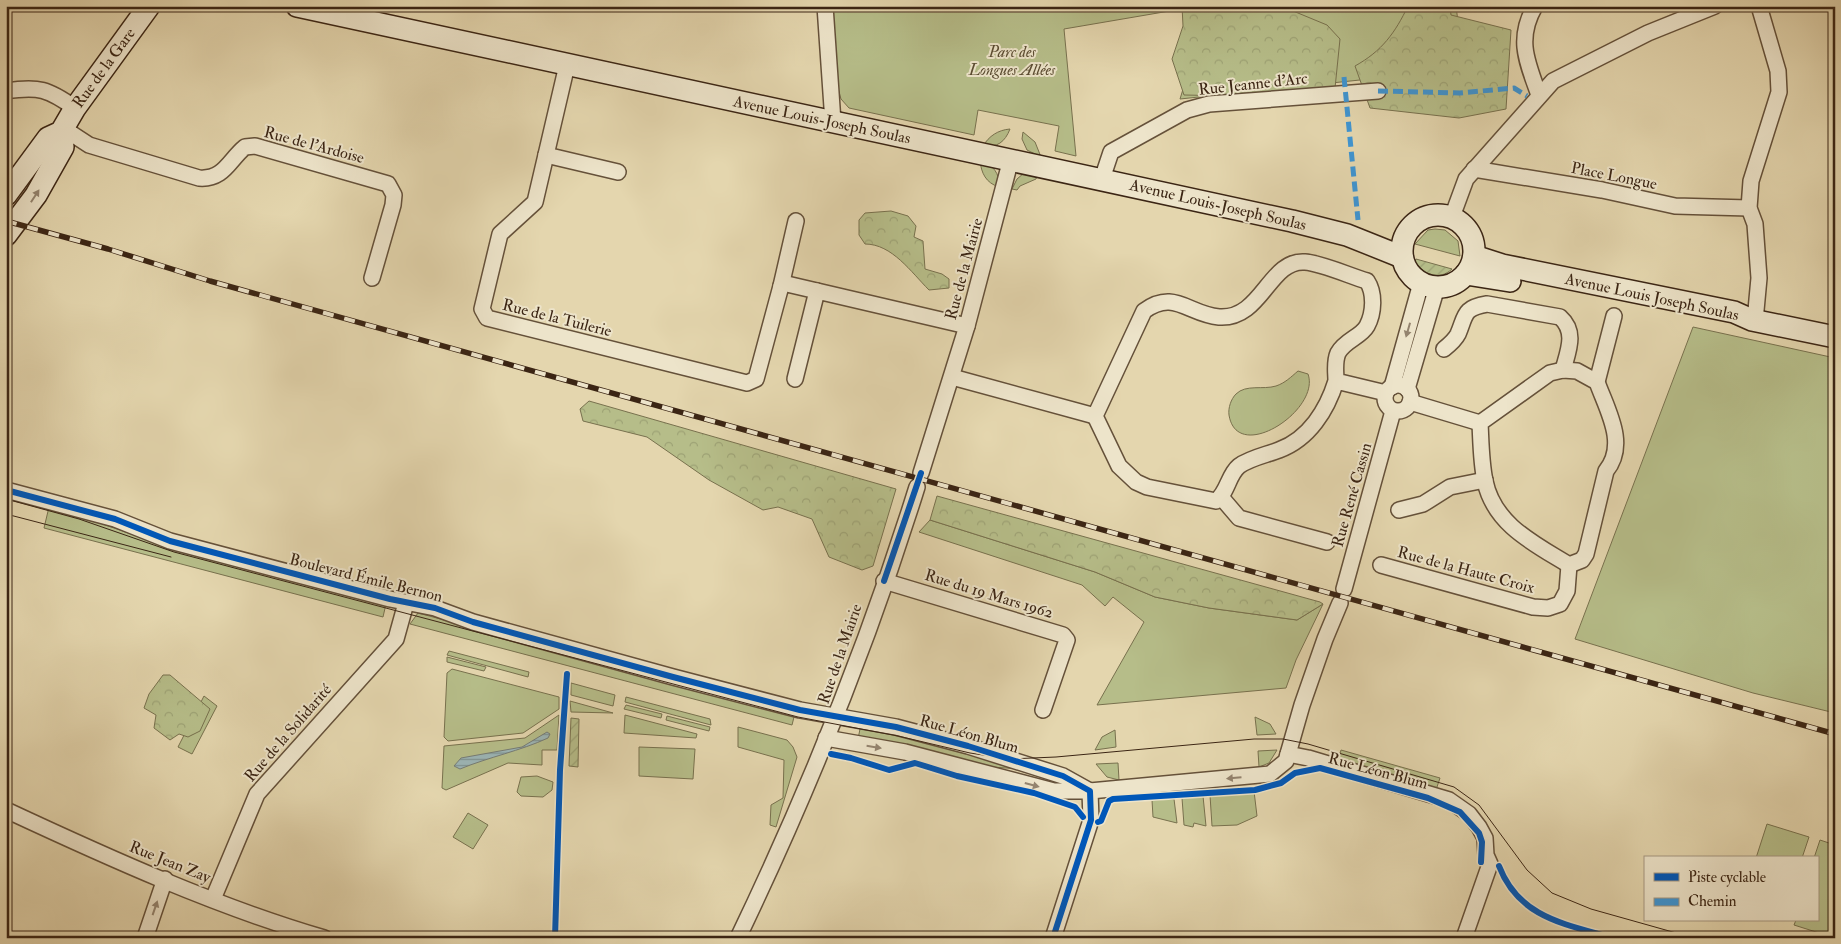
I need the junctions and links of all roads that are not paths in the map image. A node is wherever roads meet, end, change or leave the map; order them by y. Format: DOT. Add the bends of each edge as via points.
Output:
graph roads {
  1 [pos="149,6"];
  2 [pos="297,6"];
  3 [pos="824,6"];
  4 [pos="1535,6"];
  5 [pos="1715,6"];
  6 [pos="1759,6"];
  7 [pos="567,65"];
  8 [pos="6,90"];
  9 [pos="1543,90"];
  10 [pos="1378,91"];
  11 [pos="75,108"];
  12 [pos="834,122"];
  13 [pos="62,130"];
  14 [pos="546,155"];
  15 [pos="1011,159"];
  16 [pos="1474,169"];
  17 [pos="618,172"];
  18 [pos="1102,179"];
  19 [pos="6,195"];
  20 [pos="1748,208"];
  21 [pos="1452,217"];
  22 [pos="796,221"];
  23 [pos="6,235"];
  24 [pos="1403,247"];
  25 [pos="1470,265"];
  26 [pos="372,278"];
  27 [pos="1429,285"];
  28 [pos="781,286"];
  29 [pos="817,290"];
  30 [pos="1614,316"];
  31 [pos="1754,320"];
  32 [pos="967,326"];
  33 [pos="1835,337"];
  34 [pos="1444,349"];
  35 [pos="1563,370"];
  36 [pos="952,377"];
  37 [pos="795,379"];
  38 [pos="1336,381"];
  39 [pos="1597,382"];
  40 [pos="1399,393"];
  41 [pos="1095,416"];
  42 [pos="1480,423"];
  43 [pos="1485,480"];
  44 [pos="6,490"];
  45 [pos="1221,498"];
  46 [pos="1399,510"];
  47 [pos="1327,542"];
  48 [pos="1381,564"];
  49 [pos="1570,565"];
  50 [pos="884,581"];
  51 [pos="406,603"];
  52 [pos="1043,710"];
  53 [pos="837,716"];
  54 [pos="826,738"];
  55 [pos="1284,761"];
  56 [pos="1090,791"];
  57 [pos="6,810"];
  58 [pos="165,879"];
  59 [pos="213,899"];
  60 [pos="145,938"];
  61 [pos="324,938"];
  62 [pos="738,938"];
  63 [pos="1053,938"];
  64 [pos="1464,938"];
  1 -- 11 [label="main road, Rue de la Gare"];
  2 -- 7 [label="main road, Avenue Louis-Joseph Soulas"];
  3 -- 12 [label="street"];
  4 -- 9 [label="street" via="1523,46"];
  5 -- 9 [label="street" via="1648,33"];
  6 -- 20 [label="street" via="1778,71 1779,92 1751,181"];
  7 -- 12 [label="main road, Avenue Louis-Joseph Soulas"];
  7 -- 14 [label="street, Rue de la Tuilerie"];
  8 -- 11 [label="street" via="33,87 57,96"];
  9 -- 16 [label="street"];
  10 -- 18 [label="street, Rue Jeanne d'Arc" via="1218,103 1192,108 1111,152"];
  11 -- 13 [label="main road, Rue de la Gare"];
  12 -- 15 [label="main road, Avenue Louis-Joseph Soulas"];
  13 -- 19 [label="main road, Rue de la Gare" via="48,138"];
  23 -- 13 [label="main road, Rue de la Gare, one-way" via="36,195 63,147"];
  13 -- 26 [label="street, Rue de l'Ardoise" via="89,145 199,178 210,178 223,172 245,147 255,146 388,184 394,195 393,205"];
  14 -- 17 [label="street"];
  14 -- 28 [label="street, Rue de la Tuilerie" via="535,202 500,234 482,309 487,318 747,383 756,379"];
  15 -- 18 [label="main road, Avenue Louis-Joseph Soulas"];
  15 -- 32 [label="street, Rue de la Mairie"];
  16 -- 20 [label="street, Place Longue" via="1602,190 1675,206"];
  16 -- 21 [label="street" via="1461,189"];
  18 -- 24 [label="main road, Avenue Louis-Joseph Soulas"];
  20 -- 31 [label="street" via="1755,224 1759,278"];
  21 -- 24 [label="main road" via="1440,214 1423,217 1416,222"];
  21 -- 25 [label="main road" via="1471,234"];
  22 -- 28 [label="street"];
  24 -- 27 [label="main road" via="1407,270"];
  25 -- 27 [label="main road" via="1454,283"];
  25 -- 31 [label="main road, Avenue Louis Joseph Soulas" via="1484,275 1734,322"];
  27 -- 40 [label="street"];
  28 -- 29 [label="street" via="787,284"];
  29 -- 32 [label="street"];
  29 -- 37 [label="street"];
  30 -- 39 [label="street"];
  31 -- 33 [label="main road"];
  32 -- 36 [label="street, Rue de la Mairie"];
  34 -- 35 [label="street" via="1454,340 1467,311 1487,304 1560,317 1567,323 1572,338"];
  35 -- 39 [label="street" via="1577,371"];
  35 -- 42 [label="street" via="1550,373"];
  36 -- 41 [label="street"];
  36 -- 50 [label="street, Rue de la Mairie"];
  38 -- 40 [label="street"];
  38 -- 41 [label="street" via="1338,354 1367,326 1372,288 1367,281 1304,262 1282,270 1249,308 1238,315 1218,317 1167,300 1155,302 1144,310"];
  38 -- 45 [label="street" via="1326,407 1307,433 1282,449 1237,468"];
  39 -- 49 [label="street" via="1616,436 1616,454 1606,471 1586,554 1582,560"];
  40 -- 42 [label="street"];
  40 -- 55 [label="street, Rue René Cassin" via="1385,401 1393,411 1342,596"];
  41 -- 45 [label="street" via="1119,466 1136,482 1210,501"];
  42 -- 43 [label="street"];
  43 -- 46 [label="street" via="1450,487 1423,504"];
  43 -- 49 [label="street" via="1488,494 1503,518 1523,537"];
  44 -- 51 [label="street, Boulevard Émile Bernon" via="115,518 170,541"];
  45 -- 47 [label="street" via="1239,518"];
  48 -- 49 [label="street, Rue de la Haute Croix" via="1533,607 1548,608 1560,604 1567,591"];
  50 -- 52 [label="street, Rue du 19 Mars 1962" via="1064,635 1067,640"];
  50 -- 53 [label="street, Rue de la Mairie"];
  51 -- 53 [label="street, Boulevard Émile Bernon" via="435,608 473,622 673,678 800,710"];
  51 -- 59 [label="street, Rue de la Solidarité" via="396,638 257,794"];
  53 -- 54 [label="street, Rue de la Mairie"];
  53 -- 56 [label="street, Rue Léon Blum" via="968,746 1063,776"];
  54 -- 56 [label="street, Rue Léon Blum, one-way" via="905,752 1054,791"];
  54 -- 62 [label="street, Rue de la Mairie" via="782,845"];
  55 -- 56 [label="street, Rue Léon Blum, one-way" via="1270,774"];
  55 -- 64 [label="street" via="1317,760 1446,798 1468,814 1485,838 1490,864"];
  56 -- 63 [label="street" via="1091,820"];
  57 -- 58 [label="street, Rue Jean Zay"];
  58 -- 59 [label="street, Rue Jean Zay"];
  60 -- 58 [label="street, one-way"];
  59 -- 61 [label="street, Rue Jean Zay" via="266,921"];
}
